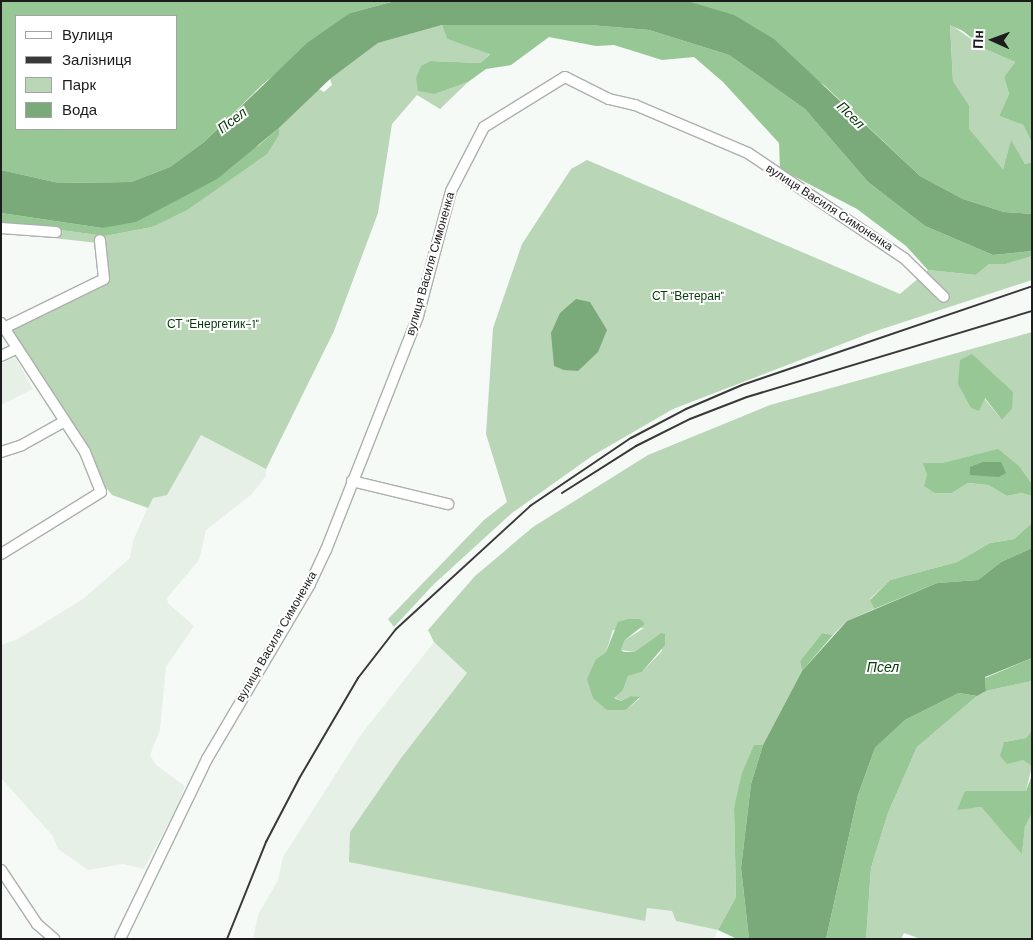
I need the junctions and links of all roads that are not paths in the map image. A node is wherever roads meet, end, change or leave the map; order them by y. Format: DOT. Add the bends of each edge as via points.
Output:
graph roads {
  1 [pos="1,228"];
  2 [pos="56,232"];
  3 [pos="100,240"];
  4 [pos="944,297"];
  5 [pos="3,325"];
  6 [pos="16,349"];
  7 [pos="1,356"];
  8 [pos="65,421"];
  9 [pos="1,452"];
  10 [pos="352,481"];
  11 [pos="448,504"];
  12 [pos="1,554"];
  13 [pos="1,870"];
  14 [pos="54,939"];
  15 [pos="120,939"];
  1 -- 2 [label="street"];
  3 -- 5 [label="street" via="104,278"];
  4 -- 10 [label="street, вулиця Василя Симоненка" via="898,254 748,153 635,105 609,99 565,77 484,127 473,144 451,191 438,230 418,316"];
  5 -- 6 [label="street"];
  6 -- 7 [label="street"];
  6 -- 8 [label="street"];
  8 -- 9 [label="street" via="22,445"];
  8 -- 12 [label="street" via="85,452 101,492"];
  10 -- 11 [label="street"];
  10 -- 15 [label="street, вулиця Василя Симоненка" via="310,584 207,759"];
  13 -- 14 [label="street" via="37,924"];
}
